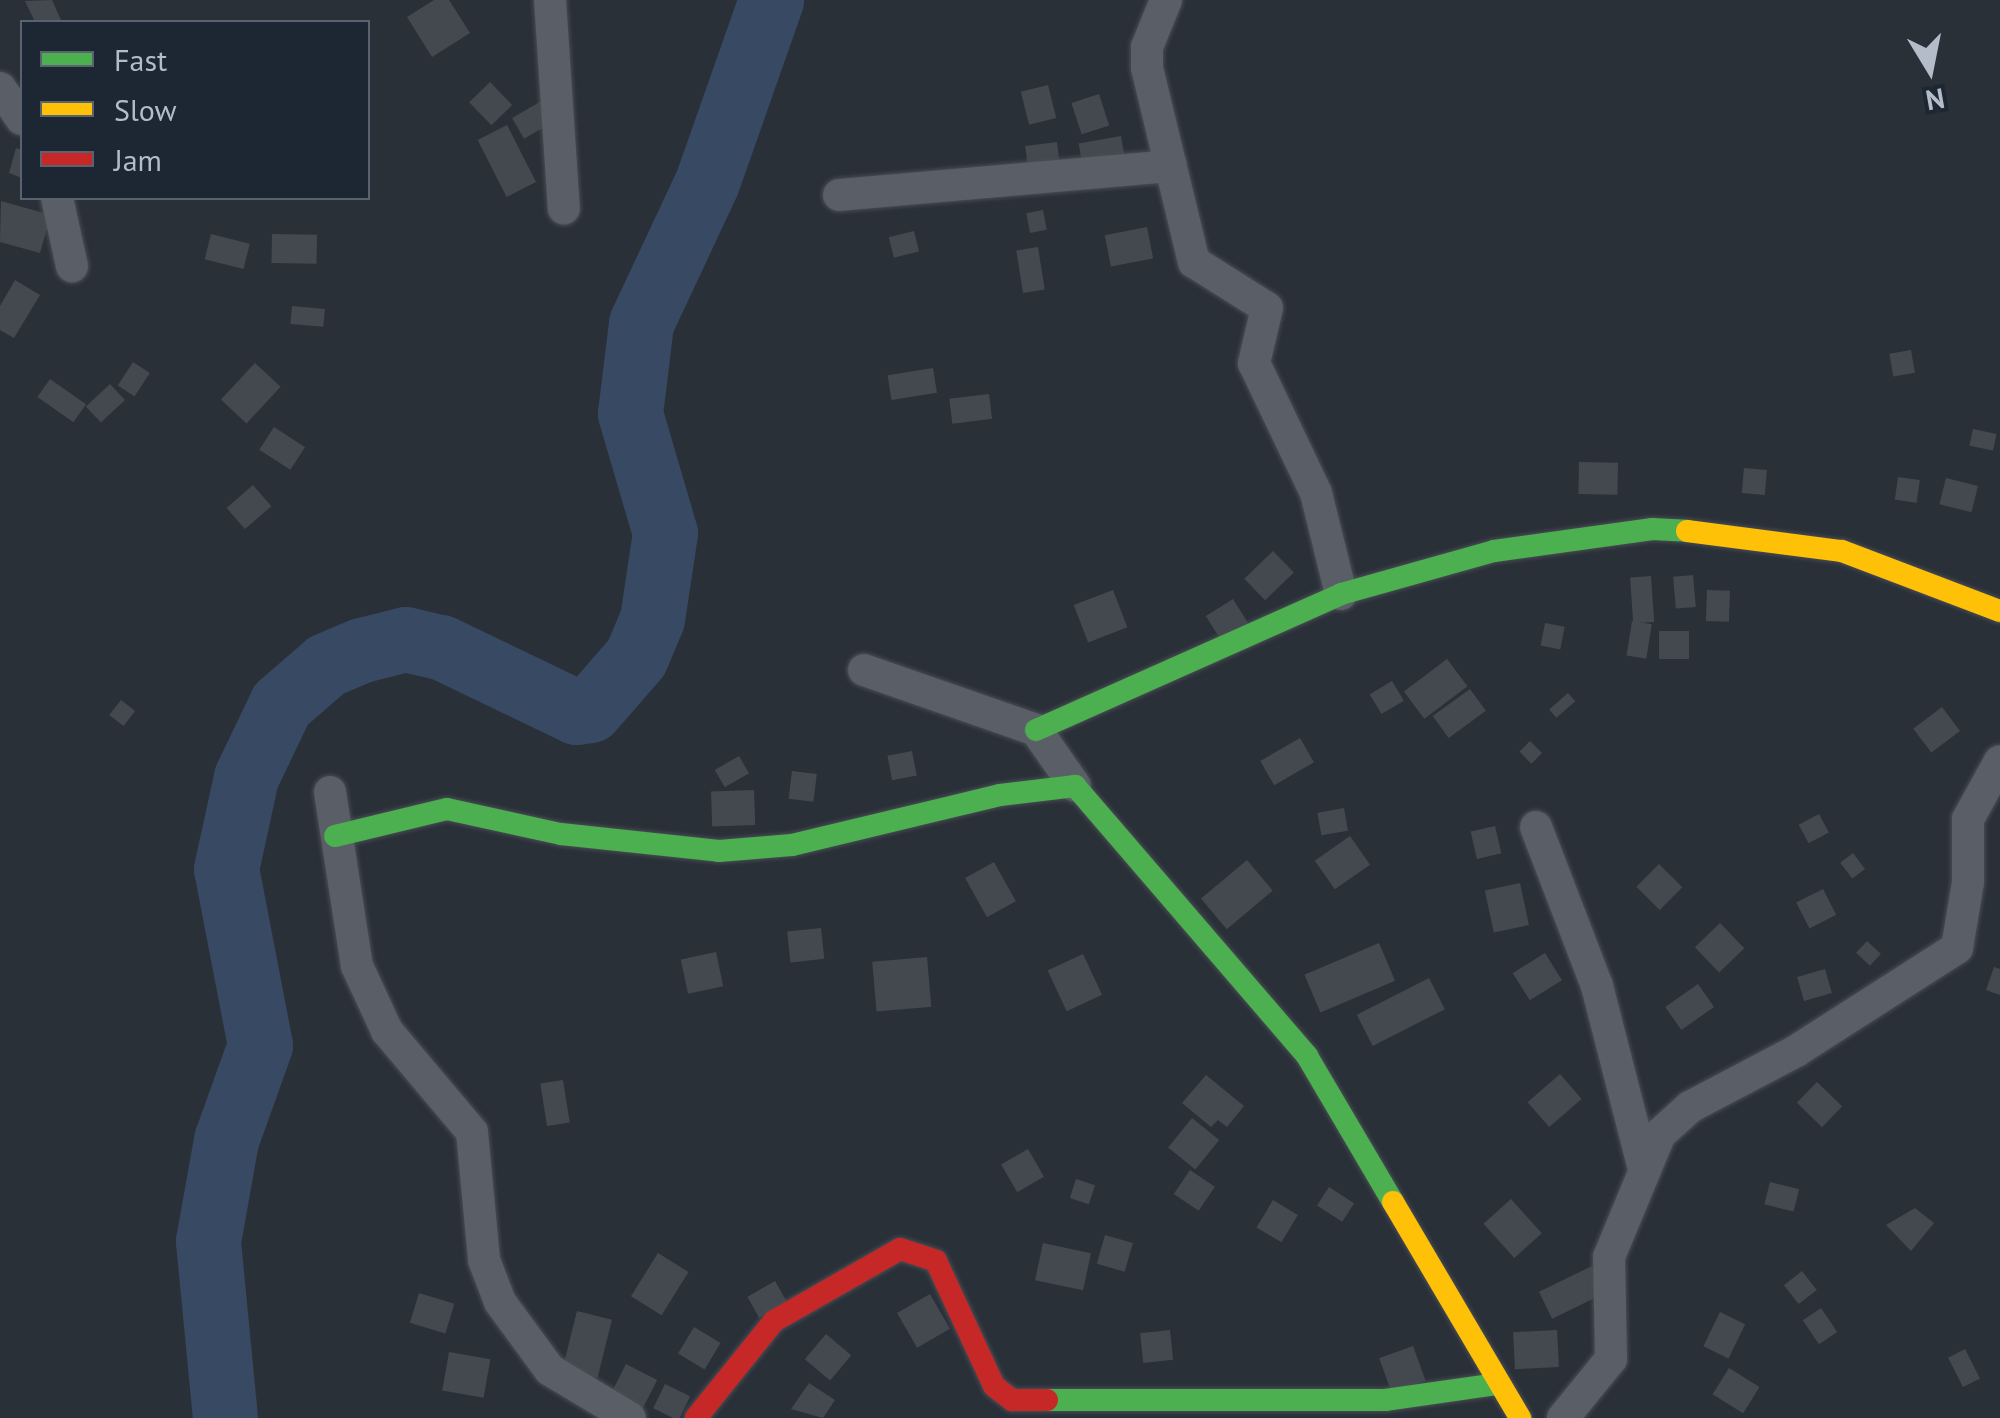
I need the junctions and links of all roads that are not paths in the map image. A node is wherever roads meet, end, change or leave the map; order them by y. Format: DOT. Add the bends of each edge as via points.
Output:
graph roads {
  1 [pos="550,0"];
  2 [pos="1166,0"];
  3 [pos="0,88"];
  4 [pos="20,116"];
  5 [pos="1171,166"];
  6 [pos="839,195"];
  7 [pos="57,200"];
  8 [pos="564,209"];
  9 [pos="72,266"];
  10 [pos="1341,594"];
  11 [pos="2000,611"];
  12 [pos="864,670"];
  13 [pos="1036,730"];
  14 [pos="2000,761"];
  15 [pos="1075,786"];
  16 [pos="330,792"];
  17 [pos="1536,826"];
  18 [pos="335,836"];
  19 [pos="1643,1164"];
  20 [pos="1498,1384"];
  21 [pos="630,1418"];
  22 [pos="696,1418"];
  23 [pos="1520,1418"];
  24 [pos="1563,1418"];
  1 -- 8 [label="street"];
  2 -- 5 [label="street" via="1147,47 1147,68"];
  3 -- 4 [label="street"];
  5 -- 6 [label="street"];
  5 -- 10 [label="street" via="1194,262 1269,313 1254,363 1316,493"];
  7 -- 9 [label="street"];
  10 -- 11 [label="street" via="1494,551 1652,529 1743,534 1842,551"];
  10 -- 13 [label="street"];
  12 -- 13 [label="street"];
  13 -- 15 [label="street"];
  14 -- 19 [label="street" via="1968,819 1968,882 1957,948 1796,1052 1690,1107 1660,1134"];
  15 -- 18 [label="street" via="1000,796 792,845 720,851 561,834 447,809"];
  15 -- 20 [label="street" via="1307,1056"];
  16 -- 18 [label="street"];
  17 -- 19 [label="street" via="1597,986"];
  18 -- 21 [label="street" via="357,966 387,1032 472,1132 484,1260 500,1302 550,1370"];
  19 -- 24 [label="street" via="1609,1257 1615,1347"];
  20 -- 22 [label="street" via="1385,1400 1012,1400 994,1386 936,1261 900,1250 774,1321"];
  20 -- 23 [label="street"];
}
